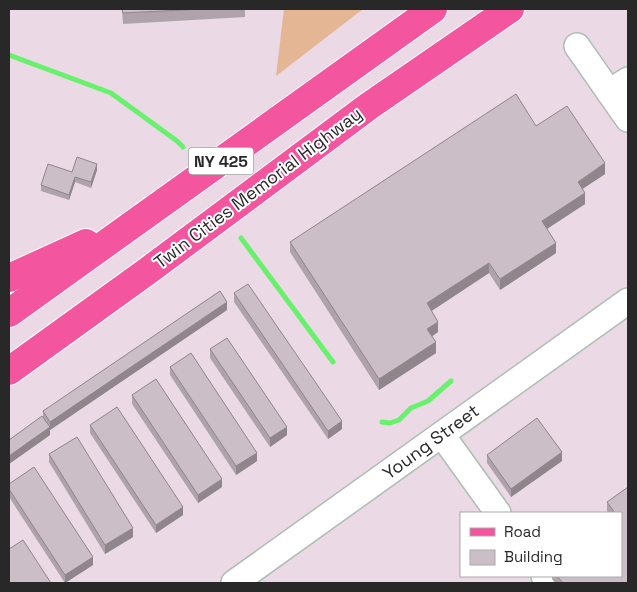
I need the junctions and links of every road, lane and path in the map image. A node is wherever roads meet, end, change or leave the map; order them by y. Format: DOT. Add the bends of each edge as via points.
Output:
graph roads {
  1 [pos="432,9"];
  2 [pos="510,9"];
  3 [pos="577,46"];
  4 [pos="619,86"];
  5 [pos="628,119"];
  6 [pos="140,219"];
  7 [pos="9,278"];
  8 [pos="627,304"];
  9 [pos="9,313"];
  10 [pos="9,371"];
  11 [pos="442,434"];
  12 [pos="497,512"];
  13 [pos="246,580"];
  1 -- 6 [label="main road, NY 425"];
  2 -- 10 [label="main road, Twin Cities Memorial Highway / NY 425" via="369,106"];
  3 -- 4 [label="street"];
  4 -- 5 [label="street"];
  6 -- 7 [label="main road"];
  6 -- 9 [label="main road, NY 425"];
  8 -- 11 [label="street, Young Street"];
  11 -- 12 [label="street"];
  11 -- 13 [label="street, Young Street"];
}
